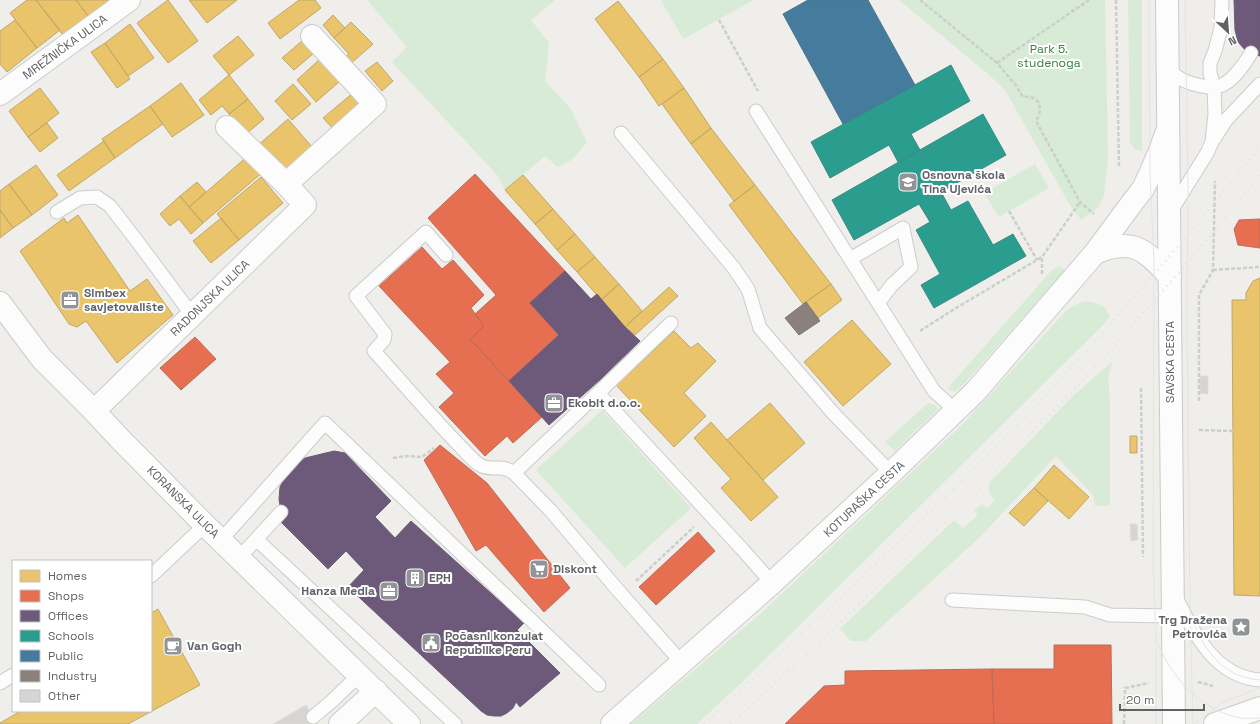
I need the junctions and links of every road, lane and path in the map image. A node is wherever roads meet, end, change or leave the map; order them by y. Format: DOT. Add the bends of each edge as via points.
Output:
graph roads {
  1 [pos="129,0"];
  2 [pos="920,0"];
  3 [pos="1089,0"];
  4 [pos="1116,0"];
  5 [pos="1167,0"];
  6 [pos="1222,0"];
  7 [pos="719,20"];
  8 [pos="312,36"];
  9 [pos="1251,53"];
  10 [pos="997,63"];
  11 [pos="1168,68"];
  12 [pos="1260,84"];
  13 [pos="1214,88"];
  14 [pos="0,94"];
  15 [pos="756,111"];
  16 [pos="227,126"];
  17 [pos="1168,128"];
  18 [pos="622,133"];
  19 [pos="1212,142"];
  20 [pos="1119,167"];
  21 [pos="1215,178"];
  22 [pos="286,184"];
  23 [pos="1080,202"];
  24 [pos="57,212"];
  25 [pos="1009,212"];
  26 [pos="1169,215"];
  27 [pos="1098,218"];
  28 [pos="1095,253"];
  29 [pos="446,255"];
  30 [pos="1042,257"];
  31 [pos="850,259"];
  32 [pos="1037,260"];
  33 [pos="1260,267"];
  34 [pos="1212,270"];
  35 [pos="1170,277"];
  36 [pos="1042,278"];
  37 [pos="878,303"];
  38 [pos="0,304"];
  39 [pos="192,315"];
  40 [pos="671,323"];
  41 [pos="903,342"];
  42 [pos="1141,388"];
  43 [pos="598,393"];
  44 [pos="1199,406"];
  45 [pos="94,411"];
  46 [pos="956,412"];
  47 [pos="1233,431"];
  48 [pos="1199,436"];
  49 [pos="426,455"];
  50 [pos="422,457"];
  51 [pos="514,473"];
  52 [pos="891,473"];
  53 [pos="281,512"];
  54 [pos="699,524"];
  55 [pos="205,525"];
  56 [pos="256,539"];
  57 [pos="221,540"];
  58 [pos="1143,557"];
  59 [pos="239,558"];
  60 [pos="152,575"];
  61 [pos="772,583"];
  62 [pos="1172,588"];
  63 [pos="621,594"];
  64 [pos="952,600"];
  65 [pos="1172,616"];
  66 [pos="682,663"];
  67 [pos="359,675"];
  68 [pos="12,676"];
  69 [pos="1260,680"];
  70 [pos="1150,683"];
  71 [pos="0,684"];
  72 [pos="599,685"];
  73 [pos="376,692"];
  74 [pos="1260,708"];
  75 [pos="312,717"];
  76 [pos="340,724"];
  77 [pos="409,724"];
  78 [pos="455,724"];
  79 [pos="612,724"];
  80 [pos="1124,724"];
  81 [pos="1174,724"];
  82 [pos="1215,724"];
  1 -- 14 [label="street, MREŽNIČKA ULICA"];
  2 -- 10 [label="path"];
  3 -- 10 [label="path"];
  4 -- 20 [label="path"];
  5 -- 11 [label="street, SAVSKA CESTA"];
  6 -- 13 [label="lane" via="1220,28 1210,63"];
  7 -- 15 [label="path" via="760,95"];
  8 -- 22 [label="street" via="375,104"];
  9 -- 13 [label="lane" via="1234,77"];
  10 -- 23 [label="path" via="1023,97 1029,96 1040,105 1041,111 1036,121"];
  11 -- 13 [label="lane" via="1173,75 1187,83"];
  11 -- 17 [label="street, SAVSKA CESTA"];
  12 -- 19 [label="lane" via="1226,120"];
  13 -- 19 [label="lane"];
  15 -- 31 [label="lane"];
  16 -- 22 [label="street, RADONJSKA ULICA"];
  17 -- 26 [label="street, SAVSKA CESTA"];
  17 -- 28 [label="street, KOTURAŠKA CESTA" via="1142,189"];
  18 -- 52 [label="lane" via="733,267 748,289 760,328 833,413"];
  19 -- 26 [label="lane" via="1202,163"];
  21 -- 34 [label="path"];
  22 -- 39 [label="street, RADONJSKA ULICA" via="305,205"];
  23 -- 27 [label="path"];
  23 -- 30 [label="path"];
  24 -- 39 [label="lane" via="80,198 97,197 110,206"];
  25 -- 32 [label="path"];
  26 -- 35 [label="street, SAVSKA CESTA"];
  28 -- 35 [label="street" via="1116,246 1129,246 1154,260"];
  28 -- 46 [label="street, KOTURAŠKA CESTA"];
  29 -- 51 [label="lane" via="426,232 356,296 385,334 384,340 374,351 479,465 490,468 502,467"];
  30 -- 32 [label="path"];
  30 -- 36 [label="path"];
  31 -- 37 [label="lane"];
  31 -- 37 [label="lane" via="903,228 911,267"];
  32 -- 41 [label="path"];
  33 -- 34 [label="path"];
  34 -- 44 [label="path" via="1199,295"];
  35 -- 62 [label="street, SAVSKA CESTA"];
  37 -- 41 [label="lane"];
  38 -- 45 [label="street, KORANSKA ULICA" via="42,359"];
  39 -- 45 [label="street, RADONJSKA ULICA"];
  40 -- 43 [label="lane"];
  41 -- 46 [label="lane" via="934,391"];
  42 -- 58 [label="path"];
  43 -- 51 [label="lane"];
  43 -- 61 [label="lane"];
  45 -- 55 [label="street, KORANSKA ULICA"];
  46 -- 52 [label="street, KOTURAŠKA CESTA"];
  47 -- 48 [label="path" via="1199,430"];
  49 -- 50 [label="path"];
  51 -- 63 [label="lane" via="551,511"];
  52 -- 61 [label="street, KOTURAŠKA CESTA"];
  53 -- 56 [label="lane"];
  54 -- 63 [label="path"];
  55 -- 57 [label="street, KORANSKA ULICA"];
  55 -- 60 [label="lane"];
  56 -- 59 [label="lane"];
  56 -- 78 [label="lane"];
  57 -- 59 [label="street, KORANSKA ULICA"];
  57 -- 72 [label="lane" via="325,423"];
  59 -- 67 [label="street, KORANSKA ULICA"];
  61 -- 66 [label="street, KOTURAŠKA CESTA"];
  62 -- 65 [label="street, SAVSKA CESTA"];
  62 -- 69 [label="lane" via="1184,614 1213,657 1232,672"];
  63 -- 66 [label="lane"];
  64 -- 65 [label="lane" via="1085,607 1110,615"];
  65 -- 81 [label="street, SAVSKA CESTA"];
  66 -- 79 [label="street, KOTURAŠKA CESTA"];
  67 -- 73 [label="street, KORANSKA ULICA"];
  67 -- 75 [label="lane"];
  68 -- 71 [label="lane"];
  70 -- 80 [label="path" via="1125,688"];
  73 -- 76 [label="street"];
  73 -- 77 [label="street, KORANSKA ULICA"];
  74 -- 82 [label="street"];
}
